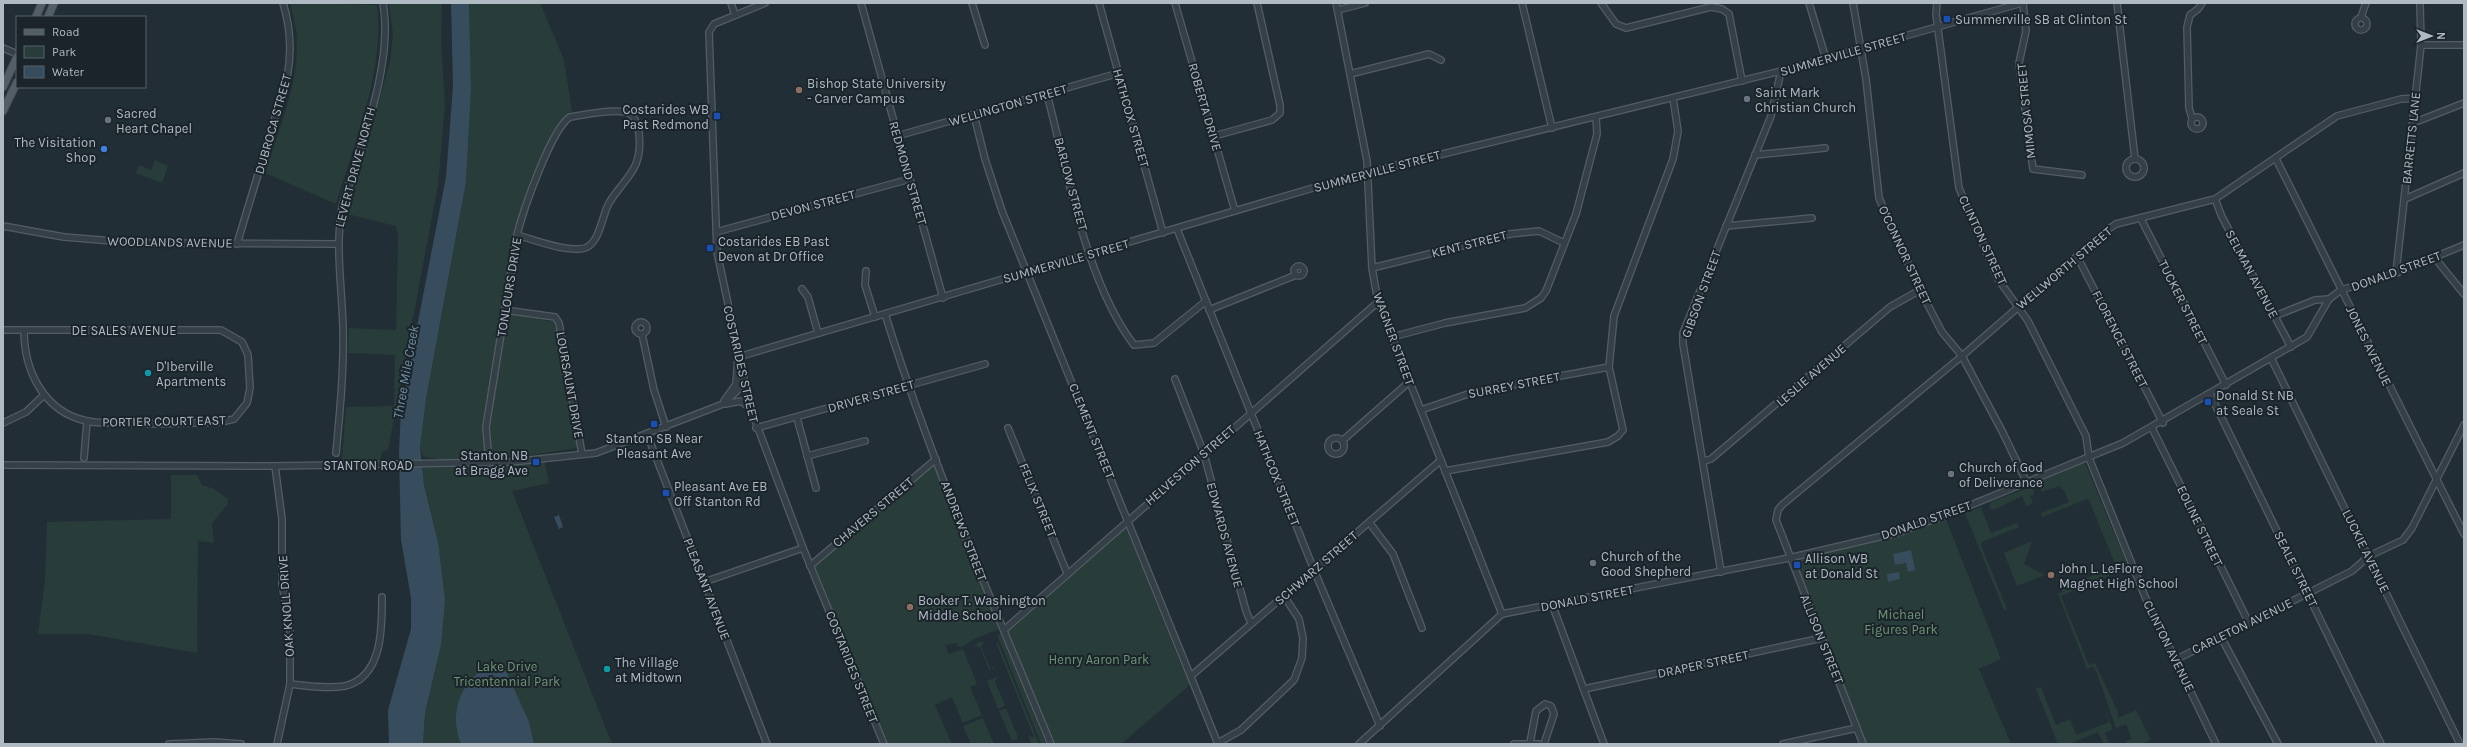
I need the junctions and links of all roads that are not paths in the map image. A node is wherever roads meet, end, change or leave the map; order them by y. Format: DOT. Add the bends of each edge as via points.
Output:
graph roads {
  1 [pos="42,3"];
  2 [pos="54,3"];
  3 [pos="283,3"];
  4 [pos="383,3"];
  5 [pos="731,3"];
  6 [pos="765,3"];
  7 [pos="862,3"];
  8 [pos="972,3"];
  9 [pos="1100,3"];
  10 [pos="1175,3"];
  11 [pos="1257,3"];
  12 [pos="1336,3"];
  13 [pos="1365,3"];
  14 [pos="1522,3"];
  15 [pos="1601,3"];
  16 [pos="1809,3"];
  17 [pos="1853,3"];
  18 [pos="1937,3"];
  19 [pos="2022,3"];
  20 [pos="2117,3"];
  21 [pos="2202,3"];
  22 [pos="2366,3"];
  23 [pos="2420,3"];
  24 [pos="1338,10"];
  25 [pos="735,15"];
  26 [pos="36,16"];
  27 [pos="48,16"];
  28 [pos="2360,17"];
  29 [pos="1939,27"];
  30 [pos="985,45"];
  31 [pos="2421,45"];
  32 [pos="2464,45"];
  33 [pos="3,48"];
  34 [pos="1862,49"];
  35 [pos="16,55"];
  36 [pos="16,58"];
  37 [pos="1826,59"];
  38 [pos="1441,60"];
  39 [pos="1781,72"];
  40 [pos="1119,74"];
  41 [pos="1350,74"];
  42 [pos="1742,81"];
  43 [pos="16,84"];
  44 [pos="3,88"];
  45 [pos="1047,94"];
  46 [pos="1674,98"];
  47 [pos="2416,98"];
  48 [pos="2464,103"];
  49 [pos="3,111"];
  50 [pos="974,115"];
  51 [pos="1596,117"];
  52 [pos="2192,118"];
  53 [pos="2413,123"];
  54 [pos="1552,128"];
  55 [pos="897,136"];
  56 [pos="1214,136"];
  57 [pos="1825,148"];
  58 [pos="1755,155"];
  59 [pos="2135,159"];
  60 [pos="2276,159"];
  61 [pos="1367,172"];
  62 [pos="2464,173"];
  63 [pos="2082,175"];
  64 [pos="910,179"];
  65 [pos="2215,199"];
  66 [pos="2405,199"];
  67 [pos="1235,212"];
  68 [pos="1812,218"];
  69 [pos="2141,219"];
  70 [pos="3,226"];
  71 [pos="1726,226"];
  72 [pos="1177,229"];
  73 [pos="716,232"];
  74 [pos="1164,232"];
  75 [pos="517,235"];
  76 [pos="1564,243"];
  77 [pos="237,244"];
  78 [pos="337,244"];
  79 [pos="2464,245"];
  80 [pos="1090,254"];
  81 [pos="2077,256"];
  82 [pos="2434,257"];
  83 [pos="1372,268"];
  84 [pos="866,271"];
  85 [pos="1027,272"];
  86 [pos="2396,273"];
  87 [pos="1296,275"];
  88 [pos="802,289"];
  89 [pos="1920,290"];
  90 [pos="2342,290"];
  91 [pos="2464,294"];
  92 [pos="943,298"];
  93 [pos="2329,299"];
  94 [pos="1206,301"];
  95 [pos="1378,302"];
  96 [pos="2018,307"];
  97 [pos="505,310"];
  98 [pos="1209,310"];
  99 [pos="885,314"];
  100 [pos="2274,316"];
  101 [pos="874,317"];
  102 [pos="3,330"];
  103 [pos="24,330"];
  104 [pos="818,333"];
  105 [pos="642,334"];
  106 [pos="1392,337"];
  107 [pos="2291,347"];
  108 [pos="1962,356"];
  109 [pos="738,357"];
  110 [pos="2271,358"];
  111 [pos="985,364"];
  112 [pos="1609,367"];
  113 [pos="742,370"];
  114 [pos="1175,379"];
  115 [pos="1409,382"];
  116 [pos="2226,385"];
  117 [pos="908,386"];
  118 [pos="44,394"];
  119 [pos="2210,394"];
  120 [pos="723,404"];
  121 [pos="750,408"];
  122 [pos="1421,410"];
  123 [pos="242,412"];
  124 [pos="1250,413"];
  125 [pos="797,418"];
  126 [pos="87,422"];
  127 [pos="3,423"];
  128 [pos="2163,423"];
  129 [pos="2464,425"];
  130 [pos="666,427"];
  131 [pos="756,428"];
  132 [pos="1008,428"];
  133 [pos="2152,428"];
  134 [pos="647,434"];
  135 [pos="2462,435"];
  136 [pos="865,441"];
  137 [pos="1342,441"];
  138 [pos="336,453"];
  139 [pos="582,454"];
  140 [pos="1204,454"];
  141 [pos="807,456"];
  142 [pos="84,458"];
  143 [pos="2089,458"];
  144 [pos="936,459"];
  145 [pos="1441,460"];
  146 [pos="1704,461"];
  147 [pos="489,463"];
  148 [pos="3,465"];
  149 [pos="275,466"];
  150 [pos="1445,471"];
  151 [pos="2436,481"];
  152 [pos="2027,483"];
  153 [pos="816,488"];
  154 [pos="1778,510"];
  155 [pos="1126,521"];
  156 [pos="1369,522"];
  157 [pos="2464,534"];
  158 [pos="803,548"];
  159 [pos="2369,556"];
  160 [pos="1789,558"];
  161 [pos="810,566"];
  162 [pos="1314,570"];
  163 [pos="1721,572"];
  164 [pos="1067,573"];
  165 [pos="704,582"];
  166 [pos="2308,594"];
  167 [pos="1284,596"];
  168 [pos="382,597"];
  169 [pos="1552,604"];
  170 [pos="1502,614"];
  171 [pos="1251,623"];
  172 [pos="2249,623"];
  173 [pos="1422,628"];
  174 [pos="1004,630"];
  175 [pos="2221,637"];
  176 [pos="1822,638"];
  177 [pos="2175,660"];
  178 [pos="1191,676"];
  179 [pos="290,684"];
  180 [pos="1584,689"];
  181 [pos="1380,726"];
  182 [pos="1857,728"];
  183 [pos="1530,743"];
  184 [pos="169,744"];
  185 [pos="240,744"];
  186 [pos="277,744"];
  187 [pos="767,744"];
  188 [pos="884,744"];
  189 [pos="1051,744"];
  190 [pos="1218,744"];
  191 [pos="1359,744"];
  192 [pos="1514,744"];
  193 [pos="1539,744"];
  194 [pos="1544,744"];
  195 [pos="1604,744"];
  196 [pos="1783,744"];
  197 [pos="1863,744"];
  198 [pos="2216,744"];
  199 [pos="2278,744"];
  200 [pos="2381,744"];
  201 [pos="2460,744"];
  1 -- 26 [label="main road"];
  2 -- 27 [label="main road"];
  3 -- 77 [label="street, DUBROCA STREET" via="291,43 291,58"];
  4 -- 78 [label="street, LEVERT DRIVE NORTH" via="386,30 384,60 342,207"];
  5 -- 25 [label="street"];
  6 -- 25 [label="street"];
  7 -- 55 [label="street, REDMOND STREET"];
  8 -- 30 [label="street"];
  9 -- 40 [label="street, HATHCOX STREET"];
  10 -- 56 [label="street, ROBERTA DRIVE"];
  11 -- 56 [label="street" via="1280,113 1272,120"];
  12 -- 24 [label="street, WAGNER STREET"];
  13 -- 24 [label="street"];
  14 -- 54 [label="street"];
  15 -- 42 [label="street" via="1616,24 1626,28 1711,7 1722,8 1729,14"];
  16 -- 37 [label="street"];
  17 -- 34 [label="street, O'CONNOR STREET"];
  18 -- 29 [label="street, CLINTON STREET"];
  19 -- 29 [label="street, SUMMERVILLE STREET"];
  19 -- 63 [label="street, MIMOSA STREET" via="2026,31 2019,63 2033,170"];
  20 -- 59 [label="street"];
  21 -- 52 [label="street" via="2190,14 2187,27 2189,108"];
  22 -- 28 [label="street"];
  23 -- 31 [label="street, BARRETTS LANE"];
  24 -- 41 [label="street, WAGNER STREET"];
  25 -- 73 [label="street, COSTARIDES STREET" via="714,24 709,32"];
  29 -- 34 [label="street, SUMMERVILLE STREET"];
  29 -- 96 [label="street, CLINTON STREET" via="1959,188 1998,279"];
  31 -- 32 [label="street"];
  31 -- 47 [label="street, BARRETTS LANE"];
  33 -- 35 [label="street"];
  34 -- 37 [label="street, SUMMERVILLE STREET"];
  34 -- 89 [label="street, O'CONNOR STREET" via="1879,198"];
  36 -- 44 [label="main road"];
  37 -- 39 [label="street, SUMMERVILLE STREET"];
  38 -- 41 [label="street" via="1429,54"];
  39 -- 42 [label="street, SUMMERVILLE STREET"];
  39 -- 58 [label="street, GIBSON STREET" via="1771,116"];
  40 -- 45 [label="street, WELLINGTON STREET"];
  40 -- 74 [label="street, HATHCOX STREET"];
  41 -- 61 [label="street, WAGNER STREET"];
  42 -- 46 [label="street, SUMMERVILLE STREET"];
  43 -- 49 [label="main road"];
  45 -- 50 [label="street, WELLINGTON STREET"];
  45 -- 80 [label="street, BARLOW STREET"];
  46 -- 51 [label="street, SUMMERVILLE STREET"];
  46 -- 112 [label="street" via="1678,131 1673,159 1614,316"];
  47 -- 53 [label="street, BARRETTS LANE"];
  47 -- 60 [label="street, WELLWORTH STREET" via="2401,99 2337,116"];
  48 -- 53 [label="street"];
  50 -- 55 [label="street, WELLINGTON STREET"];
  50 -- 85 [label="street, CLEMENT STREET" via="985,159"];
  51 -- 54 [label="street, SUMMERVILLE STREET"];
  51 -- 76 [label="street" via="1597,134 1576,214"];
  53 -- 66 [label="street, BARRETTS LANE"];
  54 -- 61 [label="street, SUMMERVILLE STREET"];
  55 -- 64 [label="street, REDMOND STREET"];
  56 -- 67 [label="street, ROBERTA DRIVE"];
  57 -- 58 [label="street"];
  58 -- 71 [label="street, GIBSON STREET"];
  60 -- 65 [label="street, WELLWORTH STREET"];
  60 -- 90 [label="street, JONES AVENUE"];
  61 -- 67 [label="street, SUMMERVILLE STREET"];
  61 -- 83 [label="street, WAGNER STREET"];
  62 -- 66 [label="street"];
  64 -- 73 [label="street, DEVON STREET"];
  64 -- 92 [label="street, REDMOND STREET"];
  65 -- 69 [label="street, WELLWORTH STREET"];
  65 -- 100 [label="street, SELMAN AVENUE"];
  66 -- 86 [label="street, BARRETTS LANE"];
  67 -- 72 [label="street, SUMMERVILLE STREET"];
  68 -- 71 [label="street"];
  69 -- 81 [label="street, WELLWORTH STREET" via="2116,224"];
  69 -- 116 [label="street, TUCKER STREET"];
  70 -- 77 [label="street, WOODLANDS AVENUE" via="96,240"];
  71 -- 146 [label="street, GIBSON STREET" via="1683,333"];
  72 -- 74 [label="street, SUMMERVILLE STREET"];
  72 -- 94 [label="street, HATHCOX STREET"];
  73 -- 109 [label="street, COSTARIDES STREET" via="717,252"];
  74 -- 80 [label="street, SUMMERVILLE STREET"];
  75 -- 75 [label="street, TONLOURS DRIVE" via="522,215 555,135 564,120 570,117 622,111 631,114 638,125 638,157 632,175 609,203 593,243 577,249 546,244"];
  75 -- 97 [label="street, TONLOURS DRIVE"];
  76 -- 83 [label="street, KENT STREET" via="1539,231 1510,234"];
  76 -- 106 [label="street" via="1542,298 1525,308 1445,322"];
  77 -- 78 [label="street, WOODLANDS AVENUE"];
  78 -- 138 [label="street, LEVERT DRIVE NORTH" via="343,330 341,403"];
  79 -- 82 [label="street, DONALD STREET"];
  80 -- 85 [label="street, SUMMERVILLE STREET"];
  80 -- 94 [label="street, BARLOW STREET" via="1114,314 1134,345 1154,343"];
  81 -- 96 [label="street, WELLWORTH STREET"];
  81 -- 128 [label="street, FLORENCE STREET"];
  82 -- 86 [label="street, DONALD STREET"];
  82 -- 91 [label="street"];
  83 -- 95 [label="street, WAGNER STREET"];
  84 -- 101 [label="street" via="865,285"];
  85 -- 92 [label="street, SUMMERVILLE STREET"];
  85 -- 155 [label="street, CLEMENT STREET"];
  86 -- 90 [label="street, DONALD STREET"];
  87 -- 98 [label="street"];
  88 -- 104 [label="street" via="808,297"];
  89 -- 108 [label="street, O'CONNOR STREET" via="1942,332"];
  89 -- 146 [label="street, LESLIE AVENUE" via="1890,307 1772,409 1711,459"];
  90 -- 93 [label="street, DONALD STREET"];
  90 -- 151 [label="street, JONES AVENUE"];
  92 -- 99 [label="street, SUMMERVILLE STREET"];
  93 -- 100 [label="street, DONALD STREET" via="2315,300"];
  93 -- 107 [label="street, DONALD STREET" via="2307,337"];
  94 -- 98 [label="street, HATHCOX STREET"];
  95 -- 106 [label="street, WAGNER STREET"];
  95 -- 124 [label="street, HELVESTON STREET"];
  96 -- 108 [label="street, WELLWORTH STREET"];
  96 -- 143 [label="street, CLINTON STREET" via="2028,321 2086,436"];
  97 -- 139 [label="street, LOURSAUNT DRIVE" via="554,317 559,323"];
  97 -- 147 [label="street, TONLOURS DRIVE" via="486,427"];
  98 -- 124 [label="street, HATHCOX STREET"];
  99 -- 101 [label="street, SUMMERVILLE STREET"];
  99 -- 117 [label="street, ANDREWS STREET"];
  100 -- 107 [label="street, SELMAN AVENUE"];
  101 -- 104 [label="street, SUMMERVILLE STREET"];
  102 -- 103 [label="street, DE SALES AVENUE"];
  103 -- 118 [label="street, PORTIER COURT EAST" via="28,367"];
  103 -- 123 [label="street, DE SALES AVENUE" via="228,332 242,342 248,355 250,388"];
  104 -- 109 [label="street, SUMMERVILLE STREET"];
  105 -- 130 [label="street" via="654,390"];
  106 -- 115 [label="street, WAGNER STREET"];
  107 -- 110 [label="street, DONALD STREET"];
  108 -- 152 [label="street, O'CONNOR STREET"];
  108 -- 154 [label="street, WELLWORTH STREET"];
  109 -- 113 [label="street, COSTARIDES STREET"];
  109 -- 120 [label="street" via="736,384"];
  110 -- 116 [label="street"];
  110 -- 159 [label="street, LUCKIE AVENUE"];
  111 -- 117 [label="street, DRIVER STREET"];
  112 -- 122 [label="street, SURREY STREET" via="1474,392"];
  112 -- 150 [label="street" via="1623,430 1618,436 1608,442"];
  113 -- 120 [label="street, STANTON ROAD" via="738,390"];
  113 -- 121 [label="street, COSTARIDES STREET"];
  114 -- 140 [label="street, EDWARDS AVENUE"];
  115 -- 122 [label="street, WAGNER STREET"];
  115 -- 137 [label="street"];
  116 -- 119 [label="street"];
  117 -- 125 [label="street, DRIVER STREET"];
  117 -- 144 [label="street, ANDREWS STREET"];
  118 -- 126 [label="street, PORTIER COURT EAST" via="62,412"];
  118 -- 127 [label="street" via="26,412 11,422"];
  119 -- 128 [label="street"];
  119 -- 166 [label="street, SEALE STREET"];
  120 -- 121 [label="street, STANTON ROAD" via="741,401"];
  120 -- 130 [label="street, STANTON ROAD"];
  121 -- 131 [label="street, COSTARIDES STREET"];
  122 -- 145 [label="street, WAGNER STREET"];
  123 -- 126 [label="street, PORTIER COURT EAST" via="234,419 221,422"];
  124 -- 140 [label="street, HELVESTON STREET"];
  124 -- 162 [label="street, HATHCOX STREET"];
  125 -- 131 [label="street, DRIVER STREET"];
  125 -- 141 [label="street"];
  126 -- 142 [label="street"];
  128 -- 133 [label="street, DONALD STREET"];
  129 -- 135 [label="street, CARLETON AVENUE"];
  130 -- 134 [label="street, STANTON ROAD"];
  131 -- 158 [label="street, COSTARIDES STREET"];
  132 -- 164 [label="street, FELIX STREET"];
  133 -- 143 [label="street, DONALD STREET"];
  133 -- 172 [label="street, EOLINE STREET"];
  134 -- 139 [label="street, STANTON ROAD" via="596,453"];
  134 -- 165 [label="street, PLEASANT AVENUE"];
  135 -- 151 [label="street, CARLETON AVENUE"];
  136 -- 141 [label="street"];
  139 -- 147 [label="street, STANTON ROAD"];
  140 -- 155 [label="street, HELVESTON STREET"];
  140 -- 171 [label="street, EDWARDS AVENUE"];
  141 -- 153 [label="street"];
  143 -- 152 [label="street, DONALD STREET"];
  143 -- 177 [label="street, CLINTON AVENUE" via="2146,599"];
  144 -- 161 [label="street, CHAVERS STREET"];
  144 -- 174 [label="street, ANDREWS STREET"];
  145 -- 150 [label="street, WAGNER STREET"];
  145 -- 156 [label="street, SCHWARZ STREET"];
  146 -- 163 [label="street, GIBSON STREET"];
  147 -- 149 [label="street, STANTON ROAD"];
  148 -- 149 [label="street, STANTON ROAD"];
  149 -- 179 [label="street, OAK KNOLL DRIVE" via="282,518 282,583 290,630"];
  150 -- 170 [label="street, WAGNER STREET"];
  151 -- 157 [label="street, JONES AVENUE"];
  151 -- 159 [label="street, CARLETON AVENUE" via="2403,540"];
  152 -- 160 [label="street, DONALD STREET" via="1900,532"];
  154 -- 160 [label="street, ALLISON STREET" via="1776,520"];
  155 -- 164 [label="street, HELVESTON STREET"];
  155 -- 178 [label="street, CLEMENT STREET"];
  156 -- 162 [label="street, SCHWARZ STREET"];
  156 -- 173 [label="street" via="1393,554"];
  158 -- 161 [label="street, COSTARIDES STREET"];
  158 -- 165 [label="street"];
  159 -- 166 [label="street, CARLETON AVENUE" via="2352,571"];
  159 -- 201 [label="street, LUCKIE AVENUE"];
  160 -- 163 [label="street, DONALD STREET"];
  160 -- 176 [label="street, ALLISON STREET"];
  161 -- 188 [label="street, COSTARIDES STREET"];
  162 -- 167 [label="street, SCHWARZ STREET"];
  162 -- 181 [label="street, HATHCOX STREET"];
  163 -- 169 [label="street, DONALD STREET"];
  164 -- 174 [label="street, HELVESTON STREET"];
  165 -- 187 [label="street, PLEASANT AVENUE"];
  166 -- 172 [label="street, CARLETON AVENUE"];
  166 -- 200 [label="street, SEALE STREET"];
  167 -- 171 [label="street, SCHWARZ STREET"];
  167 -- 190 [label="street" via="1299,619 1303,638 1302,658 1294,680 1241,730"];
  168 -- 179 [label="street" via="381,635 370,669 362,678 345,686"];
  169 -- 170 [label="street, DONALD STREET"];
  169 -- 180 [label="street"];
  170 -- 181 [label="street"];
  171 -- 178 [label="street, SCHWARZ STREET"];
  172 -- 175 [label="street, CARLETON AVENUE"];
  174 -- 189 [label="street, ANDREWS STREET"];
  175 -- 177 [label="street, CARLETON AVENUE"];
  175 -- 199 [label="street"];
  176 -- 180 [label="street, DRAPER STREET"];
  176 -- 182 [label="street, ALLISON STREET"];
  177 -- 198 [label="street, CLINTON AVENUE"];
  178 -- 190 [label="street, CLEMENT STREET"];
  179 -- 186 [label="street, OAK KNOLL DRIVE"];
  180 -- 195 [label="street"];
  181 -- 191 [label="street"];
  182 -- 196 [label="street"];
  182 -- 197 [label="street, ALLISON STREET"];
  183 -- 192 [label="street"];
  183 -- 193 [label="street"];
  183 -- 194 [label="street" via="1536,711 1545,704 1551,706 1554,714"];
  184 -- 185 [label="street"];
}
